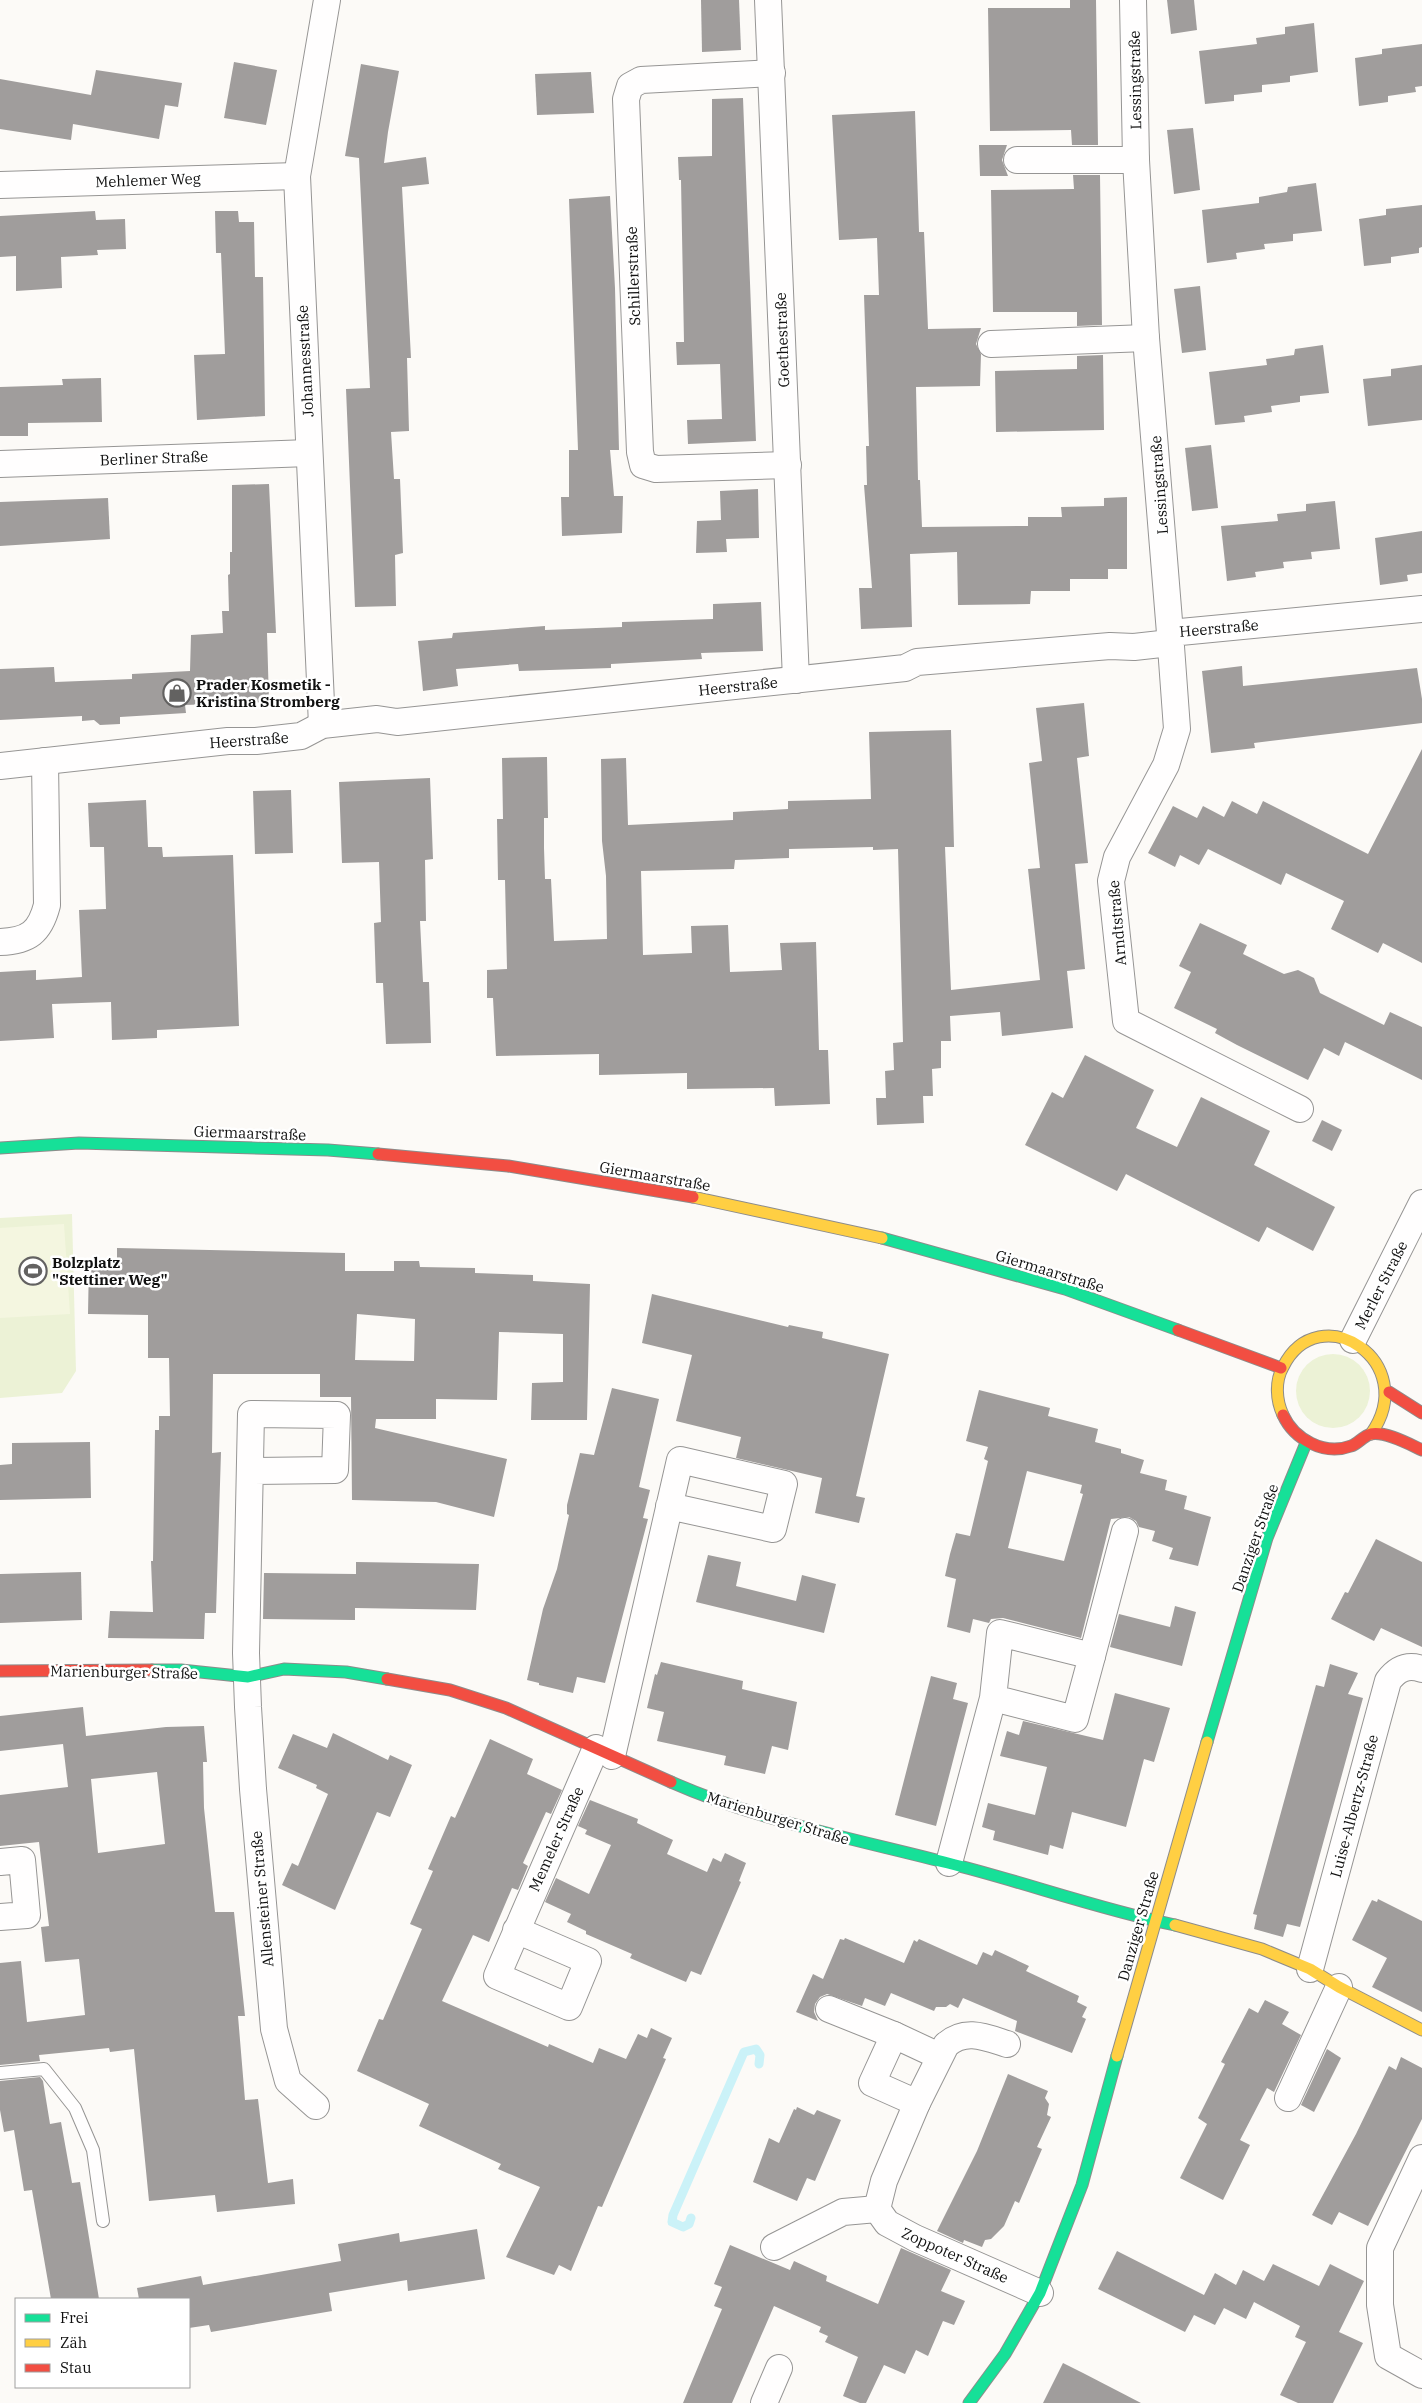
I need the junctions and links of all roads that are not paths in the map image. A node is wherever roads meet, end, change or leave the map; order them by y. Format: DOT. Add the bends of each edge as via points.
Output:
graph roads {
  1 [pos="327,0"];
  2 [pos="768,0"];
  3 [pos="1133,0"];
  4 [pos="772,73"];
  5 [pos="1017,160"];
  6 [pos="1136,160"];
  7 [pos="297,176"];
  8 [pos="0,185"];
  9 [pos="1146,338"];
  10 [pos="991,344"];
  11 [pos="309,452"];
  12 [pos="0,464"];
  13 [pos="788,465"];
  14 [pos="1422,610"];
  15 [pos="1170,638"];
  16 [pos="796,680"];
  17 [pos="322,724"];
  18 [pos="45,760"];
  19 [pos="0,766"];
  20 [pos="0,942"];
  21 [pos="1300,1109"];
  22 [pos="0,1148"];
  23 [pos="1422,1203"];
  24 [pos="1353,1340"];
  25 [pos="1281,1368"];
  26 [pos="1389,1392"];
  27 [pos="1422,1413"];
  28 [pos="1371,1434"];
  29 [pos="1306,1443"];
  30 [pos="1422,1450"];
  31 [pos="250,1471"];
  32 [pos="669,1506"];
  33 [pos="1125,1531"];
  34 [pos="1092,1656"];
  35 [pos="1422,1669"];
  36 [pos="0,1671"];
  37 [pos="248,1678"];
  38 [pos="993,1698"];
  39 [pos="604,1752"];
  40 [pos="0,1862"];
  41 [pos="949,1863"];
  42 [pos="0,1917"];
  43 [pos="1154,1921"];
  44 [pos="516,1930"];
  45 [pos="1310,1969"];
  46 [pos="1339,1987"];
  47 [pos="829,2009"];
  48 [pos="1422,2030"];
  49 [pos="894,2035"];
  50 [pos="1007,2044"];
  51 [pos="939,2056"];
  52 [pos="0,2073"];
  53 [pos="1288,2098"];
  54 [pos="917,2103"];
  55 [pos="316,2106"];
  56 [pos="1422,2158"];
  57 [pos="877,2209"];
  58 [pos="103,2221"];
  59 [pos="774,2247"];
  60 [pos="1040,2293"];
  61 [pos="779,2368"];
  62 [pos="1422,2375"];
  63 [pos="764,2403"];
  64 [pos="969,2403"];
  1 -- 7 [label="street, Johannesstraße"];
  2 -- 4 [label="street, Goethestraße"];
  3 -- 6 [label="street, Lessingstraße"];
  4 -- 13 [label="street, Goethestraße"];
  4 -- 13 [label="street, Schillerstraße" via="641,80 630,86 626,108 640,452 643,465 656,469"];
  5 -- 6 [label="street"];
  6 -- 9 [label="street, Lessingstraße"];
  7 -- 8 [label="street, Mehlemer Weg"];
  7 -- 11 [label="street, Johannesstraße"];
  9 -- 10 [label="street"];
  9 -- 15 [label="street, Lessingstraße"];
  11 -- 12 [label="street, Berliner Straße"];
  11 -- 17 [label="street, Johannesstraße"];
  13 -- 16 [label="street, Goethestraße"];
  14 -- 15 [label="street, Heerstraße"];
  15 -- 16 [label="street, Heerstraße" via="1134,648 1110,646 917,662 905,668"];
  15 -- 21 [label="street, Arndtstraße" via="1176,729 1166,765 1117,857 1111,881 1126,1022"];
  16 -- 17 [label="street, Heerstraße" via="397,722 377,719"];
  17 -- 18 [label="street, Heerstraße" via="300,736"];
  18 -- 19 [label="street, Heerstraße"];
  18 -- 20 [label="street" via="47,905 43,922 29,937"];
  22 -- 25 [label="street, Giermaarstraße" via="79,1143 328,1150 508,1166 675,1193 885,1239 1065,1289"];
  23 -- 24 [label="street, Merler Straße"];
  24 -- 25 [label="street" via="1332,1336 1312,1340 1294,1351"];
  24 -- 26 [label="street" via="1372,1352 1385,1370"];
  25 -- 29 [label="street" via="1276,1389 1279,1411 1289,1429"];
  26 -- 27 [label="street"];
  26 -- 28 [label="street" via="1385,1415"];
  28 -- 29 [label="street" via="1351,1446 1329,1449"];
  28 -- 30 [label="street" via="1397,1438"];
  29 -- 43 [label="street, Danziger Straße" via="1267,1538"];
  31 -- 37 [label="street"];
  32 -- 39 [label="street"];
  33 -- 34 [label="street"];
  34 -- 38 [label="street" via="1075,1720"];
  34 -- 38 [label="street" via="1000,1633"];
  35 -- 45 [label="street, Luise-Albertz-Straße" via="1402,1668 1388,1681"];
  36 -- 37 [label="street, Marienburger Straße" via="181,1670"];
  37 -- 39 [label="street, Marienburger Straße" via="284,1670 346,1672 450,1690 506,1708"];
  37 -- 55 [label="street, Allensteiner Straße" via="253,1789 274,2029 288,2080"];
  38 -- 41 [label="street"];
  39 -- 41 [label="street, Marienburger Straße" via="704,1796 834,1836"];
  39 -- 44 [label="street, Memeler Straße"];
  40 -- 42 [label="street" via="22,1860 27,1915"];
  41 -- 43 [label="street, Marienburger Straße"];
  43 -- 45 [label="street, Marienburger Straße" via="1262,1949"];
  43 -- 60 [label="street, Danziger Straße" via="1082,2186"];
  45 -- 46 [label="street, Marienburger Straße"];
  46 -- 48 [label="street, Marienburger Straße"];
  46 -- 53 [label="street"];
  47 -- 49 [label="street"];
  49 -- 51 [label="street"];
  49 -- 54 [label="street" via="872,2083"];
  50 -- 51 [label="street" via="977,2034 954,2038"];
  51 -- 54 [label="street"];
  52 -- 58 [label="lane" via="44,2069 76,2108 94,2150"];
  54 -- 57 [label="street" via="884,2181"];
  56 -- 62 [label="street" via="1380,2248 1380,2305 1388,2356"];
  57 -- 59 [label="street" via="843,2212"];
  57 -- 60 [label="street, Zoppoter Straße" via="887,2223 915,2238"];
  60 -- 64 [label="street, Danziger Straße" via="1005,2354"];
  61 -- 63 [label="street"];
}
